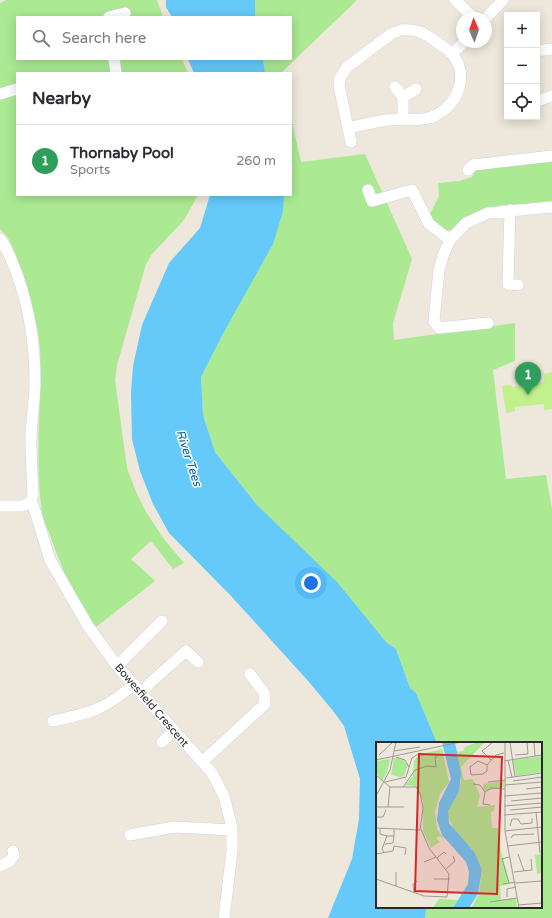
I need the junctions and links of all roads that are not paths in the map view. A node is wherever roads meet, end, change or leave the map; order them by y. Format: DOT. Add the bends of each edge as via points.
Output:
graph roads {
  1 [pos="454,0"];
  2 [pos="503,0"];
  3 [pos="467,12"];
  4 [pos="492,12"];
  5 [pos="126,13"];
  6 [pos="113,16"];
  7 [pos="458,48"];
  8 [pos="552,49"];
  9 [pos="540,51"];
  10 [pos="452,54"];
  11 [pos="114,60"];
  12 [pos="116,72"];
  13 [pos="395,87"];
  14 [pos="16,89"];
  15 [pos="416,89"];
  16 [pos="0,94"];
  17 [pos="552,96"];
  18 [pos="403,97"];
  19 [pos="540,100"];
  20 [pos="403,119"];
  21 [pos="348,128"];
  22 [pos="350,142"];
  23 [pos="552,156"];
  24 [pos="468,170"];
  25 [pos="368,190"];
  26 [pos="552,207"];
  27 [pos="510,210"];
  28 [pos="0,239"];
  29 [pos="450,240"];
  30 [pos="518,285"];
  31 [pos="488,323"];
  32 [pos="31,502"];
  33 [pos="0,506"];
  34 [pos="162,621"];
  35 [pos="198,662"];
  36 [pos="117,666"];
  37 [pos="250,674"];
  38 [pos="134,684"];
  39 [pos="142,693"];
  40 [pos="52,721"];
  41 [pos="174,730"];
  42 [pos="162,742"];
  43 [pos="202,762"];
  44 [pos="232,830"];
  45 [pos="130,835"];
  46 [pos="13,850"];
  47 [pos="0,866"];
  48 [pos="224,918"];
  1 -- 3 [label="street"];
  2 -- 4 [label="street"];
  5 -- 6 [label="street"];
  7 -- 10 [label="street"];
  8 -- 9 [label="street"];
  10 -- 20 [label="street" via="461,76 460,86 454,98 442,112 432,117"];
  10 -- 21 [label="street" via="417,30 401,30 391,34 347,67 342,74 340,86"];
  11 -- 12 [label="street"];
  13 -- 18 [label="street"];
  14 -- 16 [label="street"];
  15 -- 18 [label="street"];
  17 -- 19 [label="street"];
  18 -- 20 [label="street"];
  20 -- 21 [label="street"];
  21 -- 22 [label="street"];
  23 -- 24 [label="street" via="473,165"];
  25 -- 29 [label="street" via="372,201 412,190 429,224"];
  26 -- 27 [label="street"];
  27 -- 29 [label="street" via="488,212 466,223"];
  27 -- 30 [label="street" via="508,284"];
  28 -- 32 [label="street, Bowesfield Crescent" via="12,260 22,289 30,321 35,362"];
  29 -- 31 [label="street" via="439,270 434,321 439,328"];
  32 -- 33 [label="street" via="22,506"];
  32 -- 36 [label="street, Bowesfield Crescent" via="50,560 88,626"];
  34 -- 36 [label="street"];
  35 -- 39 [label="street" via="186,651"];
  36 -- 38 [label="street, Bowesfield Crescent"];
  37 -- 43 [label="street" via="264,693 265,704"];
  38 -- 39 [label="street, Bowesfield Crescent"];
  38 -- 40 [label="street" via="108,705 91,712"];
  39 -- 41 [label="street, Bowesfield Crescent"];
  41 -- 42 [label="street"];
  41 -- 43 [label="street, Bowesfield Crescent"];
  43 -- 44 [label="street, Bowesfield Crescent" via="212,773 224,796"];
  44 -- 45 [label="street" via="174,827"];
  44 -- 48 [label="street, Bowesfield Crescent"];
  46 -- 47 [label="street" via="14,855 10,861"];
}
